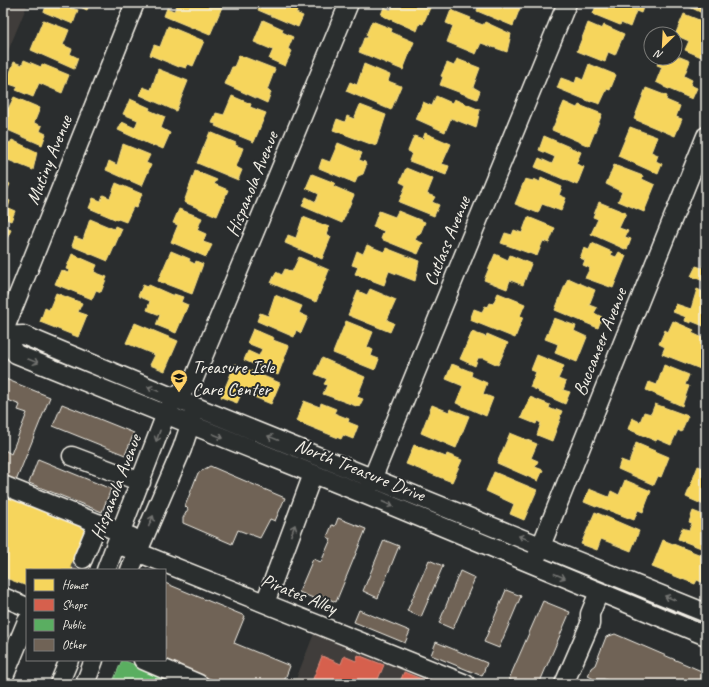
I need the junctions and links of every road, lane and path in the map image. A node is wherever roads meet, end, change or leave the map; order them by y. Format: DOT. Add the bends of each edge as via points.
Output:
graph roads {
  1 [pos="135,3"];
  2 [pos="349,3"];
  3 [pos="567,3"];
  4 [pos="706,136"];
  5 [pos="3,333"];
  6 [pos="3,337"];
  7 [pos="193,381"];
  8 [pos="174,398"];
  9 [pos="196,407"];
  10 [pos="167,414"];
  11 [pos="191,425"];
  12 [pos="72,456"];
  13 [pos="313,474"];
  14 [pos="373,478"];
  15 [pos="141,482"];
  16 [pos="3,485"];
  17 [pos="366,495"];
  18 [pos="98,523"];
  19 [pos="119,538"];
  20 [pos="140,546"];
  21 [pos="542,546"];
  22 [pos="83,559"];
  23 [pos="534,565"];
  24 [pos="106,569"];
  25 [pos="130,569"];
  26 [pos="599,592"];
  27 [pos="3,597"];
  28 [pos="265,603"];
  29 [pos="26,607"];
  30 [pos="706,613"];
  31 [pos="26,623"];
  32 [pos="706,636"];
  33 [pos="69,661"];
  34 [pos="94,661"];
  35 [pos="145,661"];
  36 [pos="3,679"];
  37 [pos="59,684"];
  38 [pos="84,684"];
  39 [pos="199,684"];
  40 [pos="466,684"];
  41 [pos="564,684"];
  1 -- 5 [label="street, Mutiny Avenue"];
  2 -- 7 [label="street, Hispanola Avenue"];
  3 -- 14 [label="street, Cutlass Avenue"];
  4 -- 21 [label="street, Buccaneer Avenue"];
  8 -- 6 [label="street, North Treasure Drive, one-way" via="23,334"];
  6 -- 10 [label="street, North Treasure Drive, one-way" via="16,354"];
  7 -- 8 [label="street, Hispanola Avenue"];
  7 -- 9 [label="street, Hispanola Avenue"];
  8 -- 9 [label="street, North Treasure Drive"];
  8 -- 10 [label="street, Hispanola Avenue"];
  9 -- 11 [label="street, Hispanola Avenue"];
  14 -- 9 [label="street, North Treasure Drive, one-way"];
  10 -- 11 [label="street, North Treasure Drive"];
  10 -- 15 [label="street, Hispanola Avenue, one-way"];
  11 -- 13 [label="street, North Treasure Drive, one-way"];
  20 -- 11 [label="street, Hispanola Avenue, one-way"];
  12 -- 15 [label="street"];
  13 -- 17 [label="street, North Treasure Drive"];
  28 -- 13 [label="street, one-way"];
  14 -- 17 [label="street, Cutlass Avenue"];
  21 -- 14 [label="street, North Treasure Drive, one-way"];
  15 -- 19 [label="street, Hispanola Avenue"];
  16 -- 18 [label="street, Pirates Alley"];
  17 -- 23 [label="street, North Treasure Drive, one-way"];
  18 -- 19 [label="street, Pirates Alley"];
  18 -- 22 [label="street"];
  19 -- 20 [label="street, Pirates Alley"];
  19 -- 24 [label="street, Hispanola Avenue"];
  20 -- 25 [label="street, Hispanola Avenue"];
  20 -- 28 [label="street, Pirates Alley"];
  21 -- 23 [label="street, Buccaneer Avenue"];
  30 -- 21 [label="street, North Treasure Drive, one-way"];
  23 -- 26 [label="street, North Treasure Drive, one-way"];
  26 -- 32 [label="street, North Treasure Drive"];
  26 -- 41 [label="street" via="590,614 590,624"];
  27 -- 29 [label="street"];
  28 -- 40 [label="street, Pirates Alley"];
  31 -- 36 [label="street"];
  33 -- 37 [label="street"];
  34 -- 38 [label="street"];
  35 -- 39 [label="street"];
}
